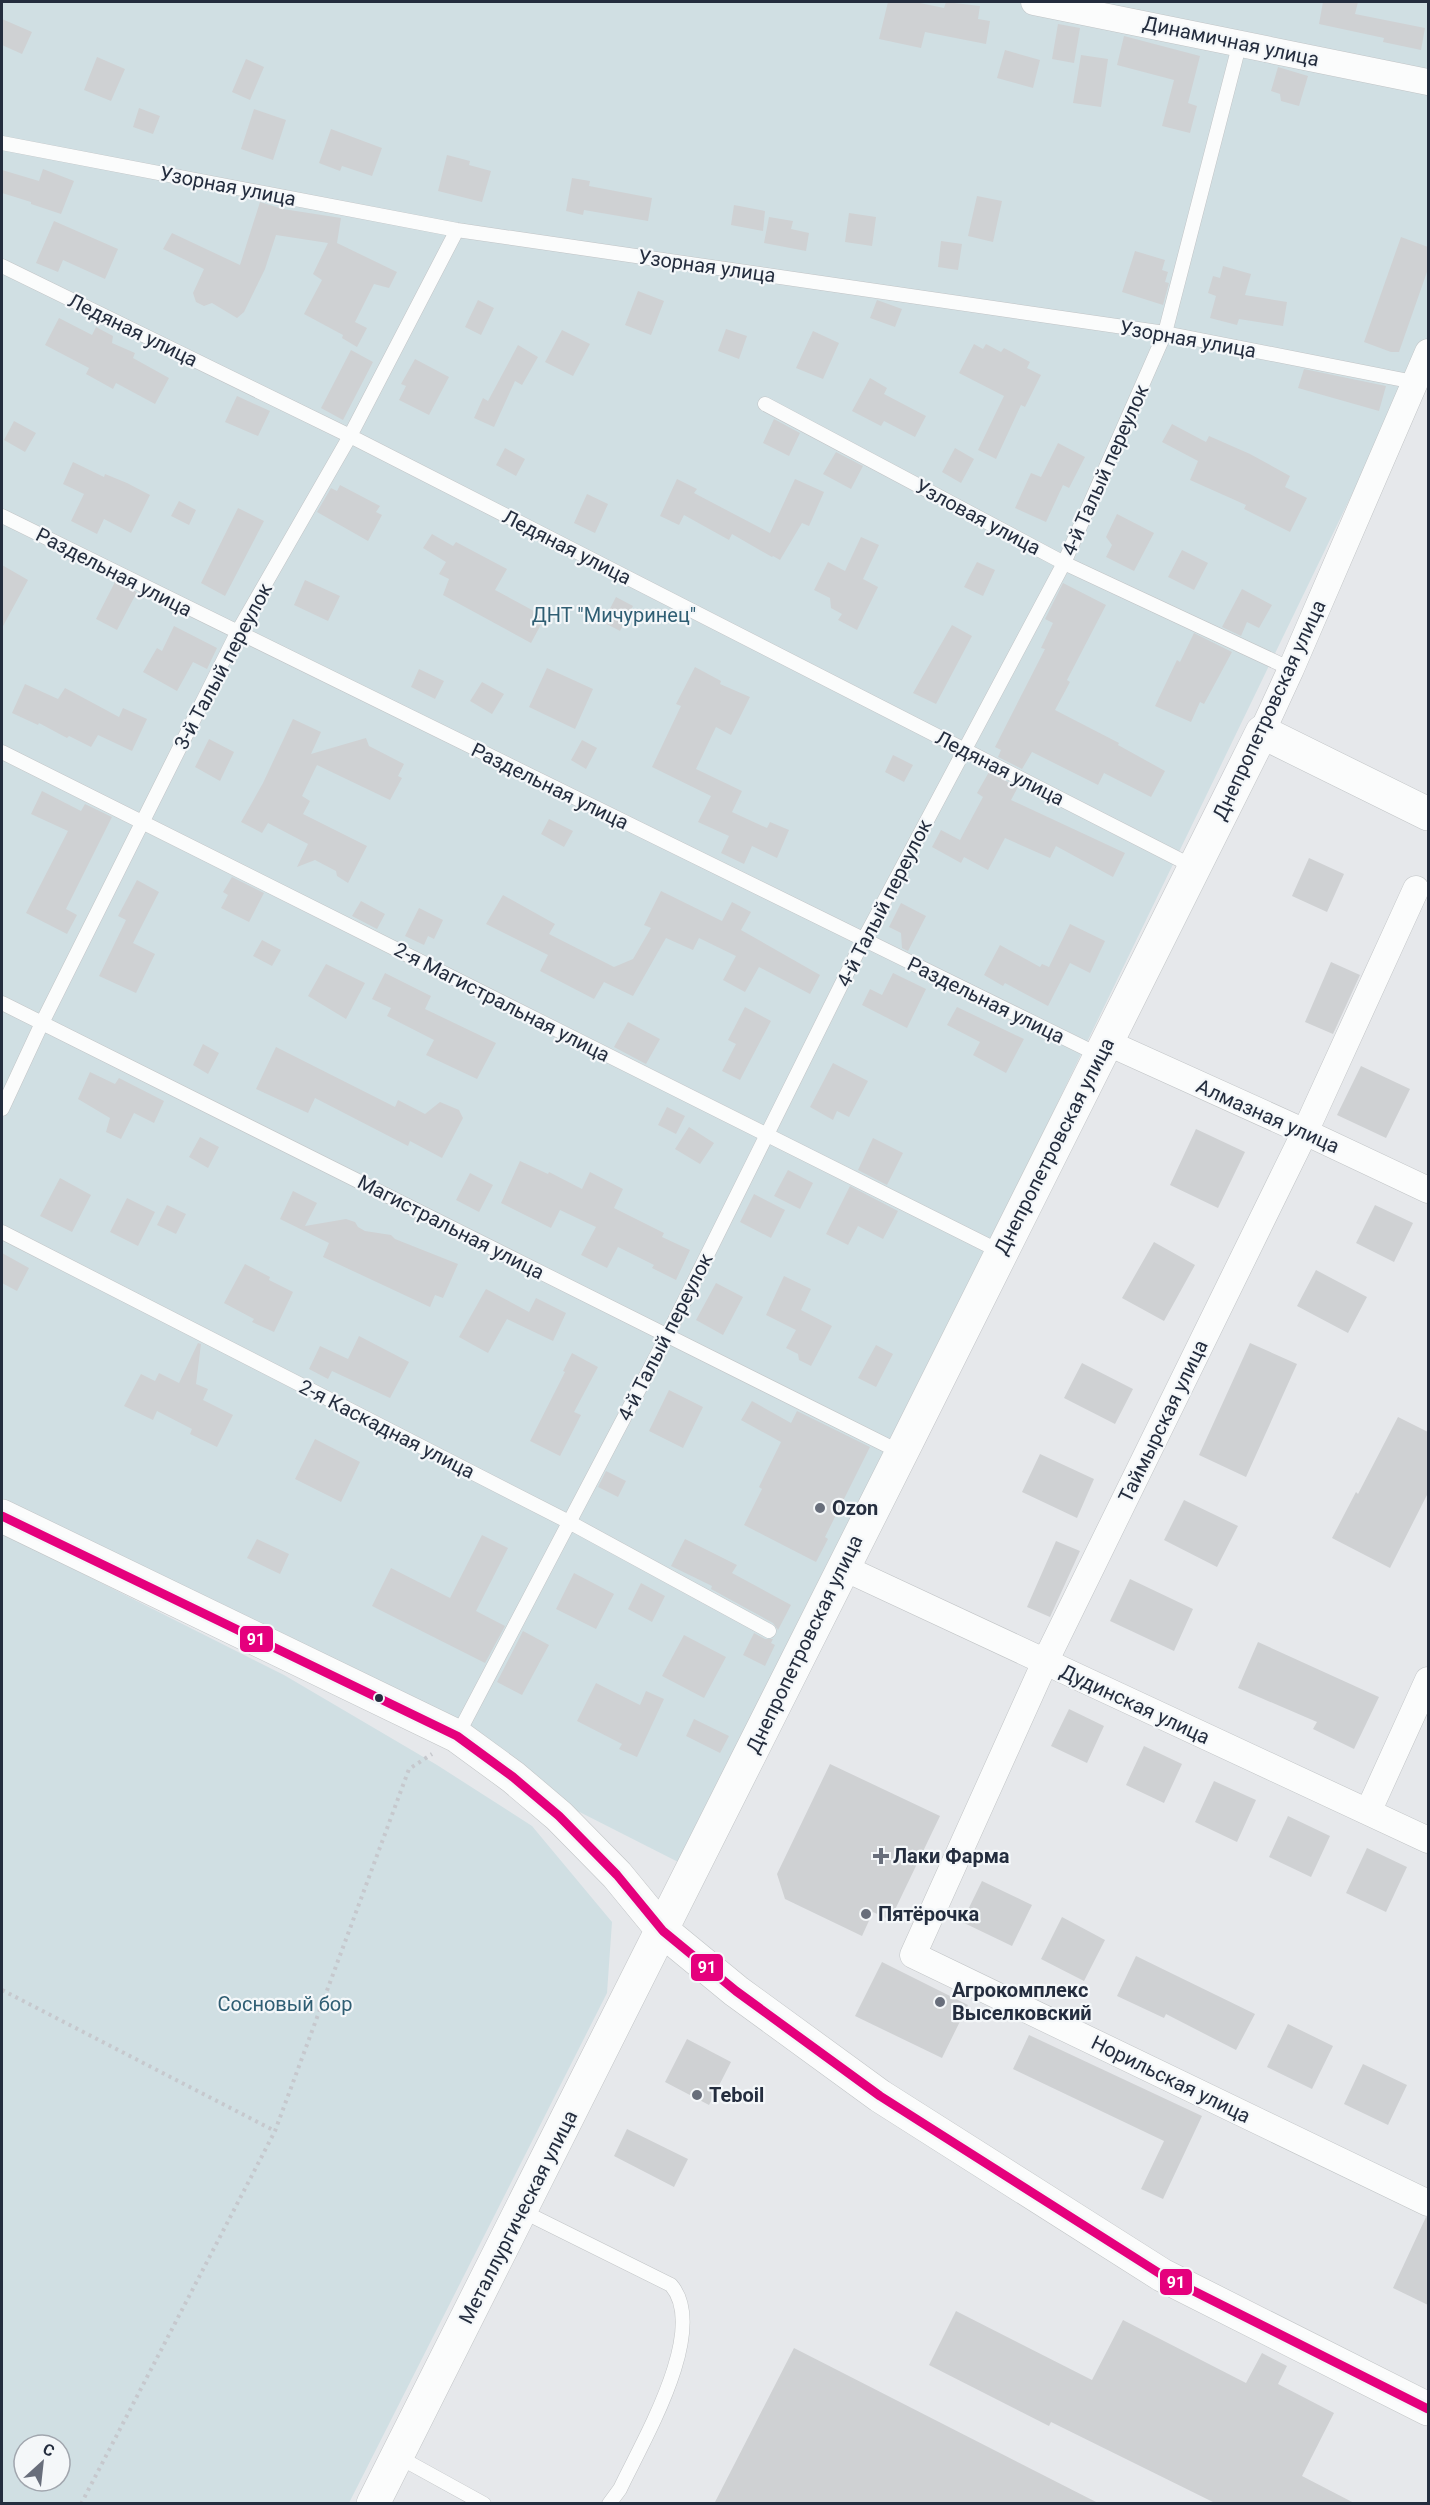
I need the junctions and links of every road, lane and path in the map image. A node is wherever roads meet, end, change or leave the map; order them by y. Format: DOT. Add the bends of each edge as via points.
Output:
graph roads {
  1 [pos="1034,2"];
  2 [pos="1240,42"];
  3 [pos="1428,82"];
  4 [pos="2,142"];
  5 [pos="456,230"];
  6 [pos="2,266"];
  7 [pos="1165,333"];
  8 [pos="1428,352"];
  9 [pos="1414,382"];
  10 [pos="765,404"];
  11 [pos="350,436"];
  12 [pos="2,516"];
  13 [pos="1064,563"];
  14 [pos="237,633"];
  15 [pos="1291,669"];
  16 [pos="1262,732"];
  17 [pos="964,750"];
  18 [pos="2,752"];
  19 [pos="1428,814"];
  20 [pos="143,822"];
  21 [pos="1194,867"];
  22 [pos="1416,889"];
  23 [pos="864,939"];
  24 [pos="2,1003"];
  25 [pos="42,1023"];
  26 [pos="1102,1049"];
  27 [pos="2,1109"];
  28 [pos="1305,1132"];
  29 [pos="768,1134"];
  30 [pos="1428,1191"];
  31 [pos="2,1232"];
  32 [pos="1001,1252"];
  33 [pos="668,1336"];
  34 [pos="900,1452"];
  35 [pos="2,1516"];
  36 [pos="569,1522"];
  37 [pos="842,1567"];
  38 [pos="770,1632"];
  39 [pos="1046,1662"];
  40 [pos="1428,1680"];
  41 [pos="457,1736"];
  42 [pos="409,1769"];
  43 [pos="1368,1812"];
  44 [pos="1428,1840"];
  45 [pos="663,1931"];
  46 [pos="913,1955"];
  47 [pos="2,1990"];
  48 [pos="276,2131"];
  49 [pos="1428,2203"];
  50 [pos="522,2211"];
  51 [pos="1428,2409"];
  52 [pos="397,2456"];
  53 [pos="81,2504"];
  54 [pos="373,2504"];
  55 [pos="484,2504"];
  56 [pos="609,2504"];
  1 -- 2 [label="street, Динамичная улица"];
  2 -- 3 [label="street, Динамичная улица"];
  2 -- 7 [label="lane, 4-й Талый переулок"];
  4 -- 5 [label="lane, Узорная улица"];
  5 -- 7 [label="lane, Узорная улица"];
  5 -- 11 [label="lane, 3-й Талый переулок"];
  6 -- 11 [label="lane, Ледяная улица"];
  7 -- 9 [label="lane, Узорная улица"];
  7 -- 13 [label="lane, 4-й Талый переулок"];
  8 -- 9 [label="street, Днепропетровская улица"];
  9 -- 15 [label="street, Днепропетровская улица"];
  10 -- 13 [label="lane, Узловая улица"];
  11 -- 14 [label="lane, 3-й Талый переулок"];
  11 -- 17 [label="lane, Ледяная улица"];
  12 -- 14 [label="lane, Раздельная улица"];
  13 -- 15 [label="lane, Узловая улица"];
  13 -- 17 [label="lane, 4-й Талый переулок"];
  14 -- 20 [label="lane, 3-й Талый переулок"];
  14 -- 23 [label="lane, Раздельная улица"];
  15 -- 16 [label="street, Днепропетровская улица"];
  16 -- 19 [label="street"];
  16 -- 21 [label="street, Днепропетровская улица"];
  17 -- 21 [label="lane, Ледяная улица"];
  17 -- 23 [label="lane, 4-й Талый переулок"];
  18 -- 20 [label="lane, 2-я Магистральная улица"];
  20 -- 25 [label="lane, 3-й Талый переулок"];
  20 -- 29 [label="lane, 2-я Магистральная улица"];
  21 -- 26 [label="street, Днепропетровская улица"];
  22 -- 28 [label="street, Таймырская улица"];
  23 -- 26 [label="lane, Раздельная улица"];
  23 -- 29 [label="lane, 4-й Талый переулок"];
  24 -- 25 [label="lane, Магистральная улица"];
  25 -- 27 [label="lane, 3-й Талый переулок"];
  25 -- 33 [label="lane, Магистральная улица"];
  26 -- 28 [label="street, Алмазная улица"];
  26 -- 32 [label="street, Днепропетровская улица"];
  28 -- 30 [label="street, Алмазная улица"];
  28 -- 39 [label="street, Таймырская улица"];
  29 -- 32 [label="lane, 2-я Магистральная улица"];
  29 -- 33 [label="lane, 4-й Талый переулок"];
  31 -- 36 [label="lane, 2-я Каскадная улица"];
  32 -- 34 [label="street, Днепропетровская улица"];
  33 -- 34 [label="lane, Магистральная улица"];
  33 -- 36 [label="lane, 4-й Талый переулок"];
  34 -- 37 [label="street, Днепропетровская улица"];
  35 -- 41 [label="street"];
  36 -- 38 [label="lane, 2-я Каскадная улица"];
  36 -- 41 [label="lane, 4-й Талый переулок"];
  37 -- 39 [label="street, Дудинская улица"];
  37 -- 45 [label="street, Днепропетровская улица"];
  39 -- 43 [label="street, Дудинская улица"];
  39 -- 46 [label="street, Таймырская улица"];
  40 -- 43 [label="street"];
  41 -- 45 [label="street" via="559,1816 617,1875"];
  42 -- 48 [label="path"];
  43 -- 44 [label="street, Дудинская улица"];
  45 -- 50 [label="street, Металлургическая улица"];
  45 -- 51 [label="street" via="736,1992 880,2096 1162,2275"];
  46 -- 49 [label="street, Норильская улица"];
  47 -- 48 [label="path"];
  48 -- 53 [label="path"];
  50 -- 52 [label="street, Металлургическая улица"];
  50 -- 56 [label="lane" via="671,2285 678,2294 683,2332 673,2378 620,2489"];
  52 -- 54 [label="street, Металлургическая улица"];
  52 -- 55 [label="lane"];
}
